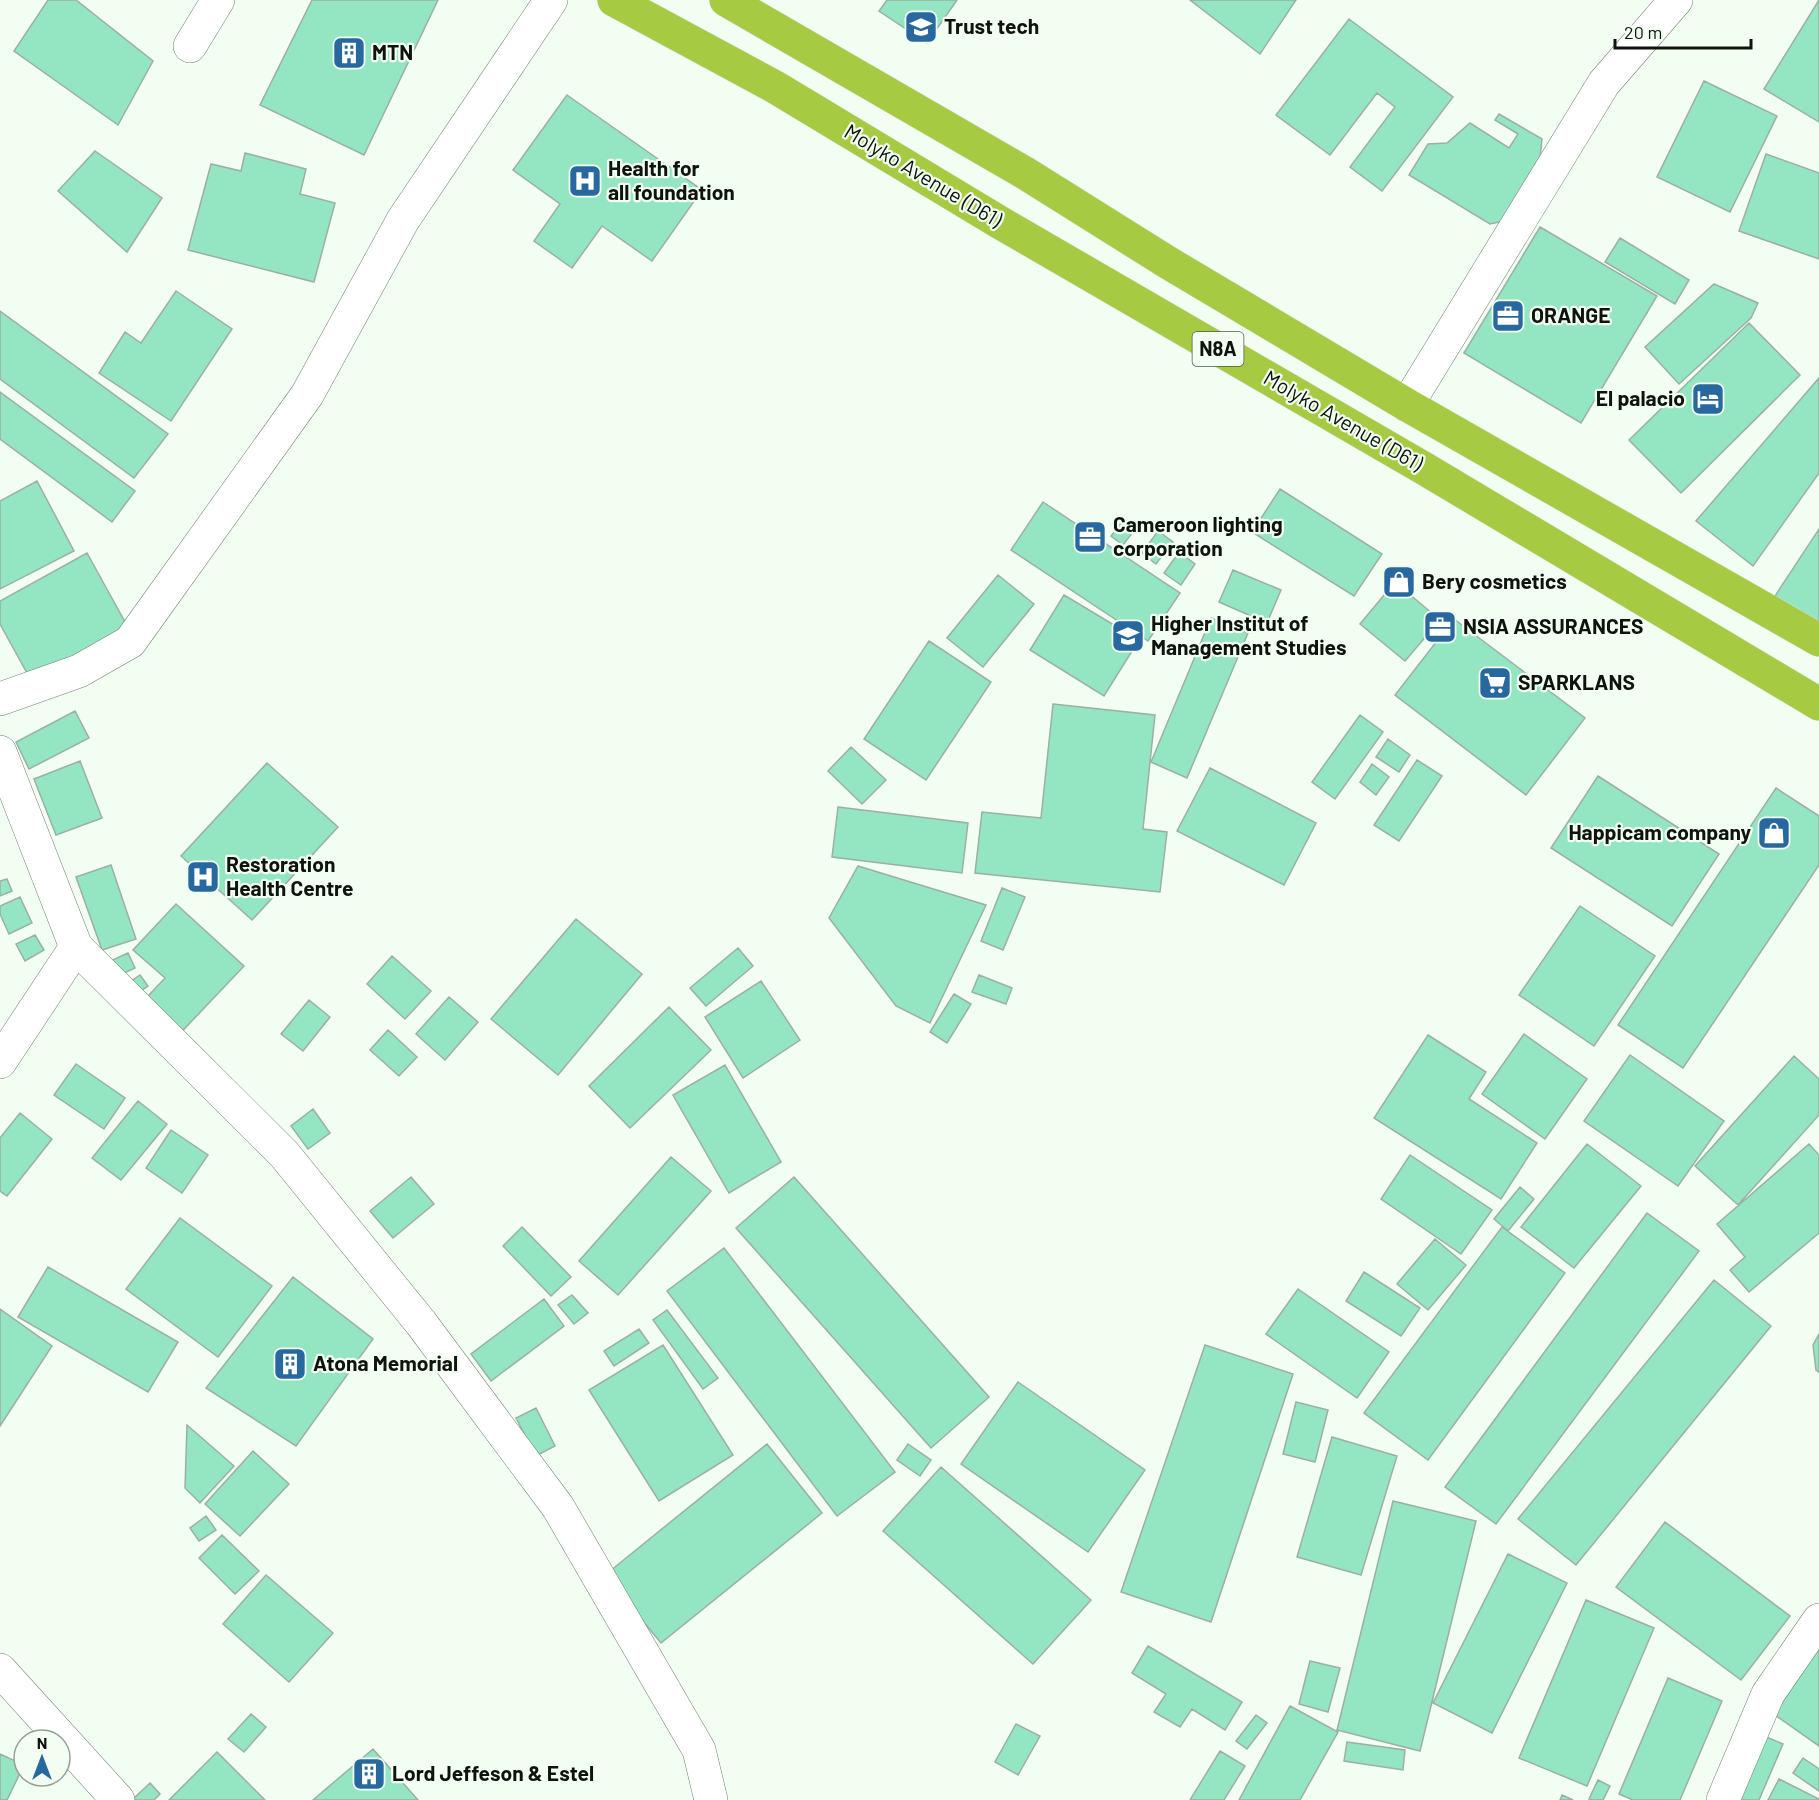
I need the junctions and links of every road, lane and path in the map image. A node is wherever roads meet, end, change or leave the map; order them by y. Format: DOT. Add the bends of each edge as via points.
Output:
graph roads {
  1 [pos="218,0"];
  2 [pos="551,0"];
  3 [pos="614,0"];
  4 [pos="726,0"];
  5 [pos="1676,0"];
  6 [pos="190,46"];
  7 [pos="1407,405"];
  8 [pos="1817,635"];
  9 [pos="0,699"];
  10 [pos="1819,704"];
  11 [pos="0,752"];
  12 [pos="76,947"];
  13 [pos="0,1062"];
  14 [pos="1819,1620"];
  15 [pos="0,1670"];
  16 [pos="118,1800"];
  17 [pos="711,1800"];
  18 [pos="1723,1800"];
  1 -- 6 [label="street"];
  2 -- 9 [label="street" via="403,220 308,395 130,642 79,671"];
  3 -- 10 [label="highway, Molyko Avenue (D61) / N8A" via="775,87"];
  4 -- 7 [label="highway, N8A" via="1025,173"];
  5 -- 7 [label="street" via="1604,83"];
  7 -- 8 [label="highway, N8A"];
  11 -- 12 [label="street"];
  12 -- 13 [label="street"];
  12 -- 17 [label="street" via="284,1154 421,1323 531,1470 558,1507 699,1750"];
  14 -- 18 [label="street" via="1767,1694"];
  15 -- 16 [label="street"];
}
